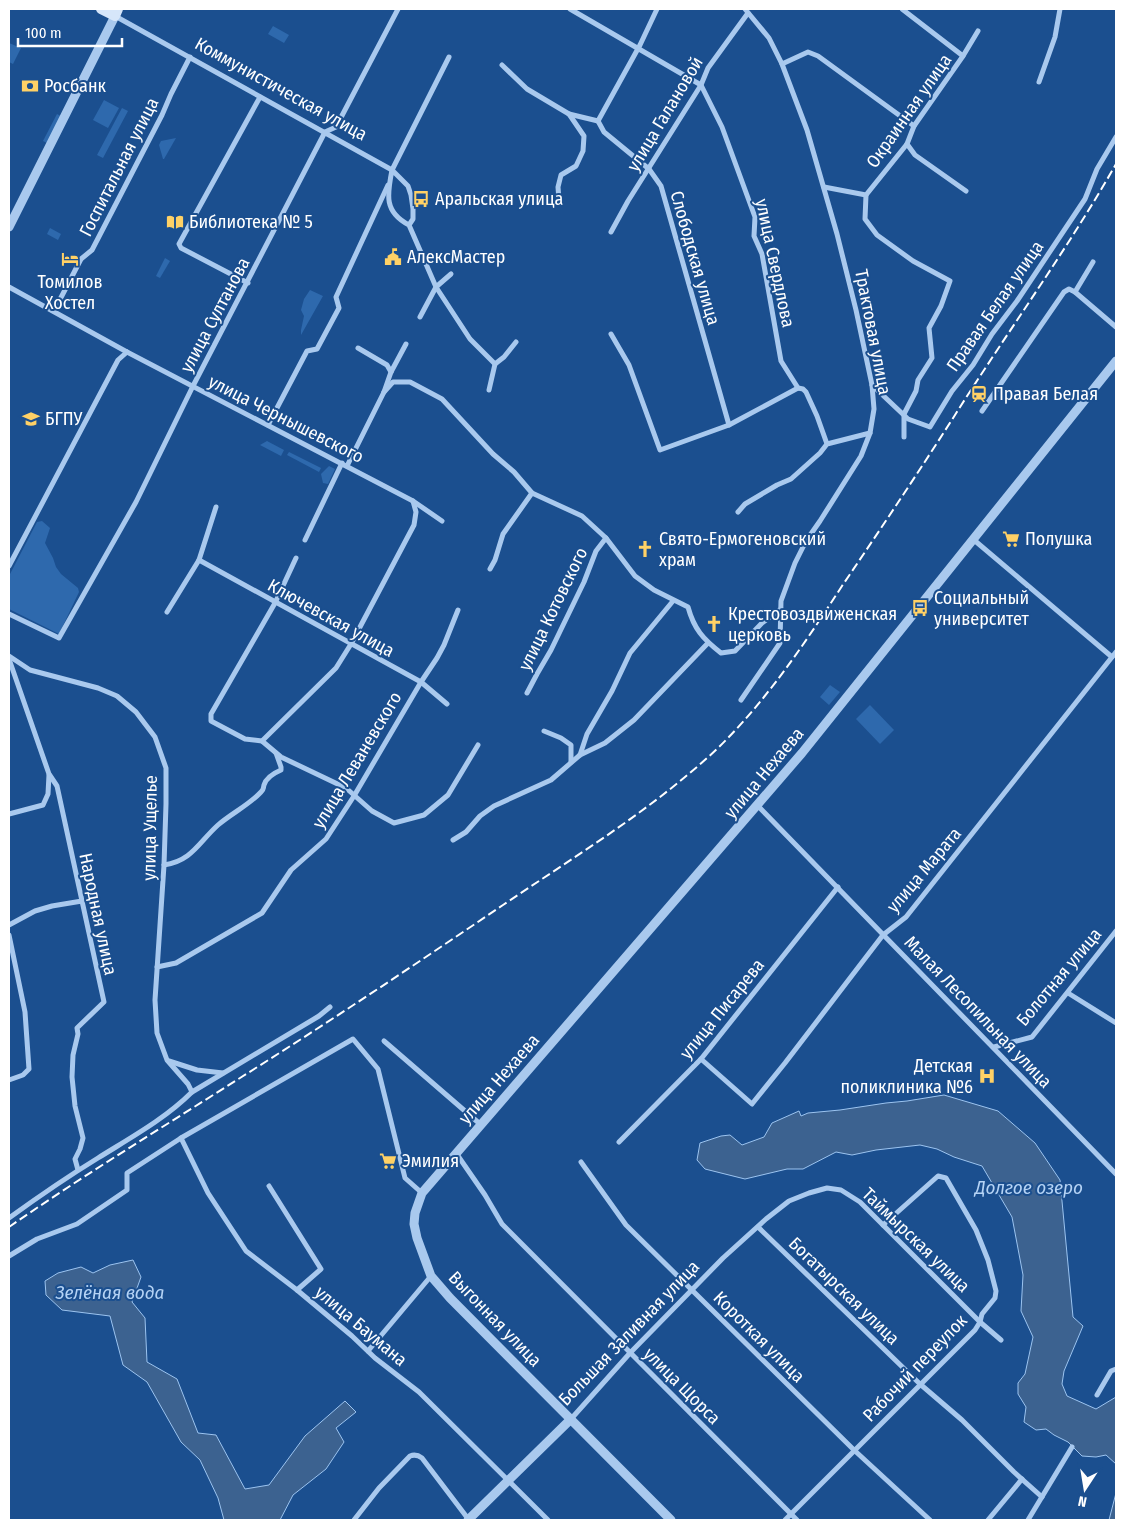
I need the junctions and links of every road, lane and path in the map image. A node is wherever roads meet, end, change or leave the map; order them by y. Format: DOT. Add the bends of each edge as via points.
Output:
graph roads {
  1 [pos="101,9"];
  2 [pos="398,9"];
  3 [pos="570,9"];
  4 [pos="657,9"];
  5 [pos="902,9"];
  6 [pos="1060,9"];
  7 [pos="747,11"];
  8 [pos="116,12"];
  9 [pos="978,31"];
  10 [pos="638,49"];
  11 [pos="963,56"];
  12 [pos="190,57"];
  13 [pos="449,57"];
  14 [pos="782,64"];
  15 [pos="502,65"];
  16 [pos="1039,82"];
  17 [pos="701,85"];
  18 [pos="260,97"];
  19 [pos="569,114"];
  20 [pos="598,121"];
  21 [pos="914,126"];
  22 [pos="325,132"];
  23 [pos="1116,137"];
  24 [pos="907,144"];
  25 [pos="649,169"];
  26 [pos="392,170"];
  27 [pos="390,182"];
  28 [pos="824,187"];
  29 [pos="966,191"];
  30 [pos="866,195"];
  31 [pos="560,200"];
  32 [pos="409,225"];
  33 [pos="9,227"];
  34 [pos="611,232"];
  35 [pos="1092,262"];
  36 [pos="451,274"];
  37 [pos="248,283"];
  38 [pos="9,287"];
  39 [pos="436,287"];
  40 [pos="1075,292"];
  41 [pos="54,311"];
  42 [pos="420,317"];
  43 [pos="1116,327"];
  44 [pos="611,334"];
  45 [pos="516,342"];
  46 [pos="406,344"];
  47 [pos="358,348"];
  48 [pos="127,352"];
  49 [pos="1116,361"];
  50 [pos="495,364"];
  51 [pos="391,372"];
  52 [pos="872,385"];
  53 [pos="194,386"];
  54 [pos="798,388"];
  55 [pos="489,390"];
  56 [pos="384,392"];
  57 [pos="982,411"];
  58 [pos="904,414"];
  59 [pos="268,425"];
  60 [pos="729,425"];
  61 [pos="870,433"];
  62 [pos="904,437"];
  63 [pos="827,444"];
  64 [pos="345,465"];
  65 [pos="532,493"];
  66 [pos="413,501"];
  67 [pos="216,506"];
  68 [pos="738,512"];
  69 [pos="442,521"];
  70 [pos="606,538"];
  71 [pos="305,540"];
  72 [pos="974,540"];
  73 [pos="296,558"];
  74 [pos="199,560"];
  75 [pos="9,566"];
  76 [pos="490,569"];
  77 [pos="673,600"];
  78 [pos="275,603"];
  79 [pos="781,609"];
  80 [pos="458,610"];
  81 [pos="167,612"];
  82 [pos="9,614"];
  83 [pos="708,643"];
  84 [pos="351,644"];
  85 [pos="1116,652"];
  86 [pos="9,657"];
  87 [pos="1112,657"];
  88 [pos="421,682"];
  89 [pos="527,694"];
  90 [pos="741,700"];
  91 [pos="447,704"];
  92 [pos="544,731"];
  93 [pos="262,740"];
  94 [pos="478,745"];
  95 [pos="276,752"];
  96 [pos="580,755"];
  97 [pos="571,762"];
  98 [pos="49,774"];
  99 [pos="354,796"];
  100 [pos="758,806"];
  101 [pos="9,814"];
  102 [pos="453,840"];
  103 [pos="164,865"];
  104 [pos="838,887"];
  105 [pos="82,901"];
  106 [pos="9,925"];
  107 [pos="1116,931"];
  108 [pos="883,934"];
  109 [pos="9,935"];
  110 [pos="157,967"];
  111 [pos="1068,993"];
  112 [pos="330,1007"];
  113 [pos="1116,1023"];
  114 [pos="384,1041"];
  115 [pos="994,1047"];
  116 [pos="701,1059"];
  117 [pos="167,1060"];
  118 [pos="224,1073"];
  119 [pos="9,1080"];
  120 [pos="192,1092"];
  121 [pos="480,1124"];
  122 [pos="181,1138"];
  123 [pos="619,1142"];
  124 [pos="456,1153"];
  125 [pos="581,1162"];
  126 [pos="78,1170"];
  127 [pos="1116,1174"];
  128 [pos="269,1186"];
  129 [pos="827,1188"];
  130 [pos="422,1194"];
  131 [pos="9,1218"];
  132 [pos="884,1225"];
  133 [pos="758,1227"];
  134 [pos="9,1256"];
  135 [pos="431,1276"];
  136 [pos="297,1290"];
  137 [pos="693,1290"];
  138 [pos="980,1322"];
  139 [pos="1001,1340"];
  140 [pos="368,1351"];
  141 [pos="630,1353"];
  142 [pos="1116,1369"];
  143 [pos="920,1384"];
  144 [pos="1096,1395"];
  145 [pos="571,1419"];
  146 [pos="1072,1447"];
  147 [pos="854,1450"];
  148 [pos="1022,1479"];
  149 [pos="508,1480"];
  150 [pos="1042,1496"];
  151 [pos="791,1514"];
  152 [pos="354,1520"];
  153 [pos="468,1520"];
  154 [pos="548,1520"];
  155 [pos="670,1520"];
  156 [pos="785,1520"];
  157 [pos="797,1520"];
  158 [pos="930,1520"];
  159 [pos="988,1520"];
  160 [pos="1028,1520"];
  1 -- 8 [label="main road, Коммунистическая улица"];
  2 -- 22 [label="street, улица Султанова" via="336,127"];
  3 -- 10 [label="street"];
  4 -- 10 [label="street"];
  5 -- 11 [label="street"];
  6 -- 16 [label="street" via="1055,37"];
  7 -- 14 [label="street, Трактовая улица" via="769,38"];
  7 -- 17 [label="street, улица Галановой" via="708,68"];
  8 -- 12 [label="street, Коммунистическая улица"];
  8 -- 33 [label="street"];
  9 -- 11 [label="street, Окраинная улица"];
  10 -- 17 [label="street"];
  10 -- 20 [label="street"];
  11 -- 21 [label="street, Окраинная улица"];
  12 -- 18 [label="street, Коммунистическая улица"];
  12 -- 41 [label="street, Госпитальная улица" via="92,250 81,260"];
  13 -- 26 [label="street"];
  14 -- 21 [label="street" via="808,52 818,56"];
  14 -- 28 [label="street, Трактовая улица"];
  15 -- 19 [label="street" via="527,89"];
  17 -- 25 [label="street, улица Галановой"];
  17 -- 54 [label="street, улица Свердлова" via="722,128 755,217 754,236 762,254 781,361"];
  18 -- 22 [label="street, Коммунистическая улица"];
  18 -- 37 [label="street" via="179,245"];
  19 -- 20 [label="street"];
  19 -- 31 [label="street" via="584,136 583,151 576,166 561,175 558,187"];
  20 -- 25 [label="street, Слободская улица" via="604,132"];
  21 -- 24 [label="street, Окраинная улица"];
  22 -- 26 [label="street, Коммунистическая улица"];
  22 -- 37 [label="street, улица Султанова"];
  23 -- 58 [label="street, Правая Белая улица" via="1085,199 930,427"];
  24 -- 29 [label="street" via="915,155"];
  24 -- 30 [label="street, Окраинная улица"];
  25 -- 34 [label="street, улица Галановой"];
  25 -- 60 [label="street, Слободская улица" via="660,186"];
  26 -- 27 [label="street"];
  26 -- 32 [label="street, Коммунистическая улица" via="408,186 413,209"];
  27 -- 32 [label="street" via="389,205 393,214"];
  27 -- 59 [label="street" via="336,296 339,308 317,349 307,351"];
  28 -- 30 [label="street"];
  28 -- 52 [label="street, Трактовая улица"];
  30 -- 58 [label="street" via="864,219 877,235 950,282 929,328 932,358 918,380"];
  32 -- 39 [label="street"];
  35 -- 40 [label="street"];
  36 -- 39 [label="street"];
  37 -- 53 [label="street, улица Султанова"];
  38 -- 41 [label="street, улица Чернышевского"];
  39 -- 42 [label="street"];
  39 -- 50 [label="street" via="470,339"];
  40 -- 43 [label="street"];
  40 -- 57 [label="street" via="1069,289 1064,292"];
  41 -- 48 [label="street, улица Чернышевского"];
  44 -- 60 [label="street" via="629,365 660,450"];
  45 -- 50 [label="street"];
  46 -- 51 [label="street"];
  47 -- 51 [label="street" via="387,365"];
  48 -- 53 [label="street, улица Чернышевского"];
  48 -- 75 [label="street" via="118,360"];
  49 -- 72 [label="street, улица Нехаева"];
  50 -- 55 [label="street"];
  51 -- 56 [label="street"];
  52 -- 58 [label="street, Правая Белая улица"];
  52 -- 61 [label="street, Трактовая улица" via="874,409"];
  53 -- 59 [label="street, улица Чернышевского"];
  53 -- 82 [label="street, улица Султанова" via="136,502 59,638"];
  54 -- 60 [label="street"];
  54 -- 63 [label="street, улица Свердлова" via="806,392"];
  56 -- 64 [label="street"];
  56 -- 65 [label="street" via="393,382 410,382 442,399"];
  58 -- 62 [label="street"];
  59 -- 64 [label="street, улица Чернышевского"];
  61 -- 63 [label="street"];
  61 -- 79 [label="street, Трактовая улица" via="861,456 806,541 786,586"];
  63 -- 68 [label="street" via="791,479 777,484"];
  64 -- 66 [label="street, улица Чернышевского"];
  64 -- 71 [label="street"];
  65 -- 70 [label="street" via="582,516"];
  65 -- 76 [label="street" via="504,534"];
  66 -- 69 [label="street, улица Чернышевского"];
  66 -- 84 [label="street" via="416,512 414,525"];
  67 -- 74 [label="street"];
  70 -- 77 [label="street" via="635,576"];
  70 -- 89 [label="street, улица Котовского" via="596,551 584,582"];
  72 -- 87 [label="street"];
  72 -- 100 [label="street, улица Нехаева"];
  73 -- 78 [label="street"];
  74 -- 78 [label="street, Ключевская улица"];
  74 -- 81 [label="street"];
  77 -- 83 [label="street" via="688,607 692,621"];
  77 -- 96 [label="street" via="630,653 587,734"];
  78 -- 84 [label="street, Ключевская улица"];
  78 -- 93 [label="street" via="211,714 210,721 245,739"];
  79 -- 83 [label="street" via="735,651 721,653"];
  79 -- 90 [label="street, Трактовая улица" via="780,643"];
  80 -- 88 [label="street, улица Леваневского" via="438,658"];
  83 -- 96 [label="street" via="634,720 605,743"];
  84 -- 88 [label="street, Ключевская улица"];
  84 -- 93 [label="street" via="336,668"];
  85 -- 87 [label="street, улица Марата"];
  86 -- 98 [label="street, Народная улица"];
  86 -- 103 [label="street, улица Ущелье" via="30,670 117,696 136,712 156,737 166,768"];
  87 -- 108 [label="street, улица Марата" via="906,917"];
  88 -- 91 [label="street, Ключевская улица"];
  88 -- 99 [label="street, улица Леваневского"];
  92 -- 97 [label="street" via="571,745"];
  93 -- 95 [label="street"];
  94 -- 99 [label="street" via="448,795 424,815 394,824"];
  95 -- 99 [label="street" via="346,788"];
  95 -- 103 [label="street" via="281,770 268,778 263,790 218,825 187,858"];
  96 -- 97 [label="street"];
  97 -- 102 [label="street" via="551,780 494,806"];
  98 -- 101 [label="street" via="48,794 43,805"];
  98 -- 105 [label="street, Народная улица" via="56,786"];
  99 -- 110 [label="street, улица Леваневского" via="326,839 291,870 262,913 176,963"];
  100 -- 104 [label="street, Малая Лесопильная улица"];
  100 -- 121 [label="street, улица Нехаева"];
  103 -- 110 [label="street, улица Ущелье"];
  104 -- 108 [label="street, Малая Лесопильная улица"];
  104 -- 116 [label="street, улица Писарева"];
  105 -- 106 [label="street" via="34,911"];
  105 -- 126 [label="street, Народная улица" via="104,1002 77,1028 72,1077 83,1138 75,1159"];
  107 -- 111 [label="street, Болотная улица"];
  108 -- 115 [label="street, Малая Лесопильная улица"];
  108 -- 116 [label="street, улица Марата" via="752,1104"];
  109 -- 119 [label="street" via="25,1012 29,1069"];
  110 -- 117 [label="street, улица Ущелье" via="157,1033"];
  111 -- 113 [label="street"];
  111 -- 115 [label="street, Болотная улица" via="1032,1037"];
  112 -- 118 [label="street"];
  114 -- 121 [label="street"];
  115 -- 127 [label="street, Малая Лесопильная улица"];
  116 -- 123 [label="street, улица Писарева"];
  117 -- 118 [label="street" via="197,1070"];
  117 -- 120 [label="street, улица Ущелье"];
  118 -- 120 [label="street"];
  120 -- 126 [label="street" via="152,1124"];
  121 -- 124 [label="street, улица Нехаева"];
  122 -- 130 [label="street" via="353,1039 378,1069 405,1178"];
  122 -- 134 [label="street" via="127,1174 127,1190 77,1224 37,1239"];
  122 -- 136 [label="street, улица Баумана" via="208,1193 246,1251"];
  124 -- 130 [label="street, улица Нехаева"];
  124 -- 141 [label="street, улица Щорса" via="502,1224"];
  125 -- 137 [label="street, Короткая улица" via="626,1225"];
  126 -- 131 [label="street"];
  128 -- 136 [label="street" via="321,1270"];
  129 -- 132 [label="street, Таймырская улица" via="841,1190 860,1202"];
  129 -- 133 [label="street, Большая Заливная улица" via="789,1200"];
  130 -- 135 [label="street, Выгонная улица" via="414,1224"];
  132 -- 138 [label="street, Таймырская улица"];
  132 -- 138 [label="street, Рабочий переулок" via="938,1176 946,1178 976,1230 996,1291"];
  133 -- 137 [label="street, Большая Заливная улица"];
  133 -- 143 [label="street, Богатырская улица"];
  135 -- 140 [label="street"];
  135 -- 145 [label="street, Выгонная улица"];
  136 -- 140 [label="street, улица Баумана"];
  137 -- 141 [label="street, Большая Заливная улица"];
  137 -- 147 [label="street, Короткая улица"];
  138 -- 139 [label="street, Таймырская улица"];
  138 -- 143 [label="street, Рабочий переулок"];
  140 -- 149 [label="street, улица Баумана" via="419,1392"];
  141 -- 145 [label="street, Большая Заливная улица"];
  141 -- 151 [label="street, улица Щорса"];
  142 -- 144 [label="street" via="1111,1371"];
  143 -- 147 [label="street, Рабочий переулок"];
  143 -- 148 [label="street, Богатырская улица"];
  145 -- 149 [label="street, Большая Заливная улица"];
  145 -- 155 [label="street, Выгонная улица"];
  146 -- 150 [label="street"];
  147 -- 151 [label="street, Рабочий переулок"];
  147 -- 158 [label="street, Короткая улица"];
  148 -- 150 [label="street, Богатырская улица"];
  148 -- 159 [label="street"];
  149 -- 153 [label="street, Большая Заливная улица"];
  149 -- 154 [label="street, улица Баумана"];
  150 -- 160 [label="street"];
  151 -- 156 [label="street, Рабочий переулок"];
  151 -- 157 [label="street, улица Щорса"];
  152 -- 153 [label="street" via="410,1456 418,1455"];
}
